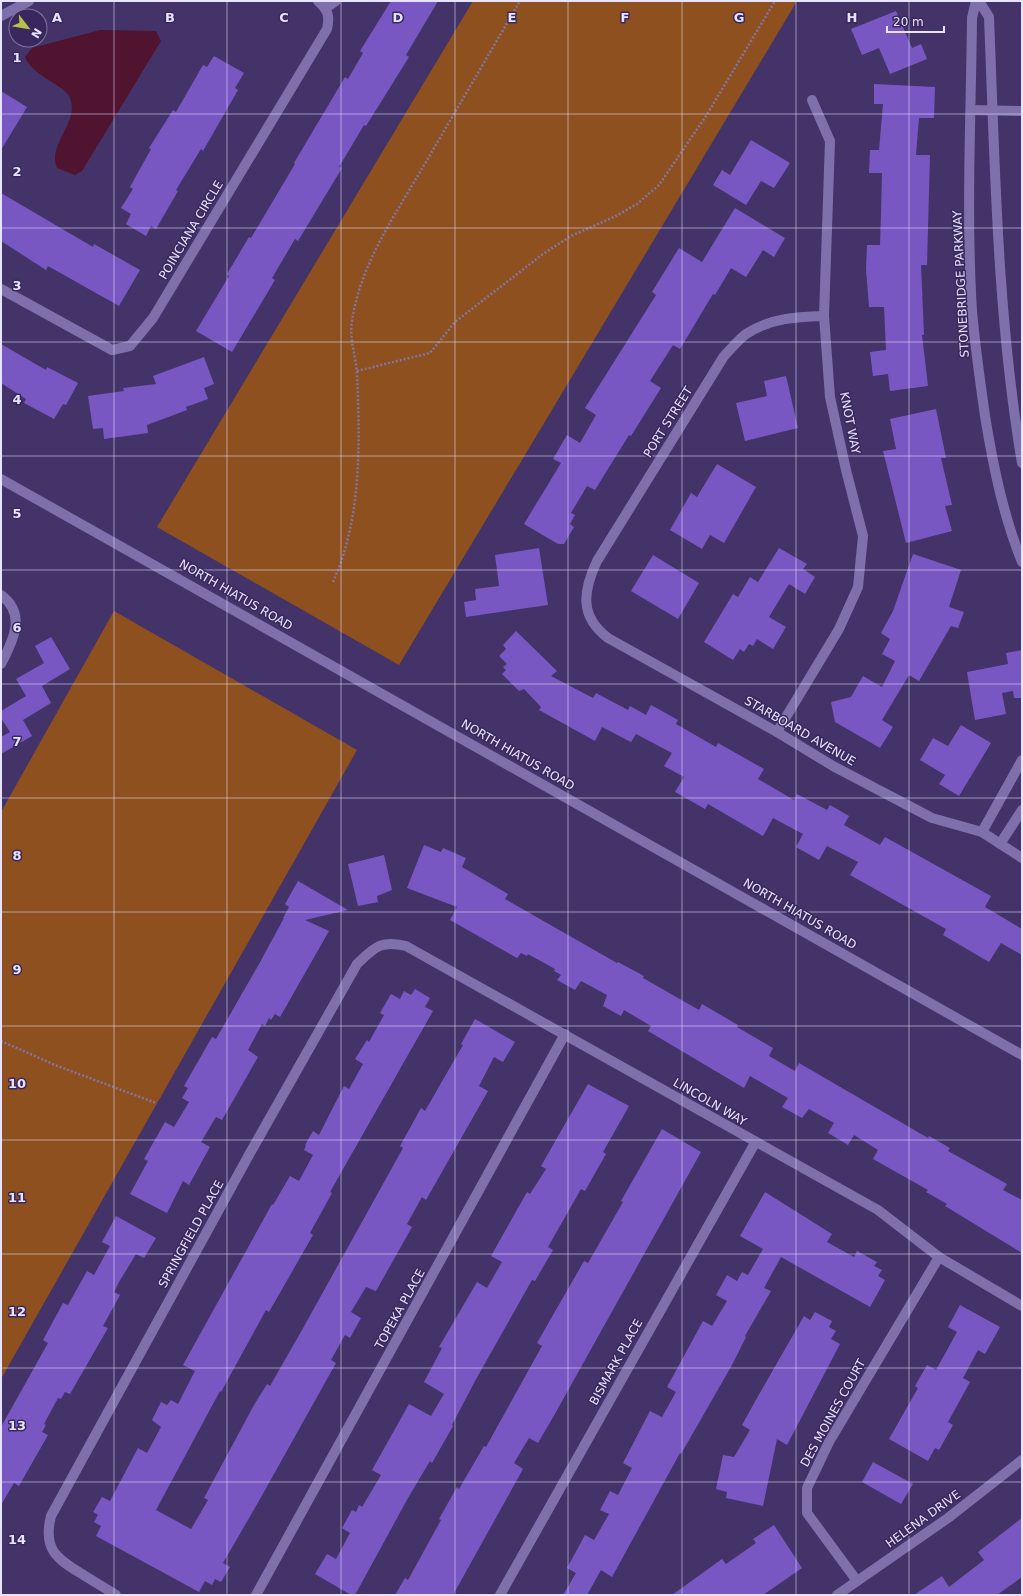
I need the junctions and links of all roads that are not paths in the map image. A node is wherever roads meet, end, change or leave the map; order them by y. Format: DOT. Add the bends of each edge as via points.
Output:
graph roads {
  1 [pos="28,1"];
  2 [pos="318,1"];
  3 [pos="336,1"];
  4 [pos="978,1"];
  5 [pos="326,8"];
  6 [pos="1,16"];
  7 [pos="812,100"];
  8 [pos="971,110"];
  9 [pos="993,110"];
  10 [pos="1022,111"];
  11 [pos="1,289"];
  12 [pos="824,316"];
  13 [pos="1022,463"];
  14 [pos="1,479"];
  15 [pos="1022,562"];
  16 [pos="1,595"];
  17 [pos="586,602"];
  18 [pos="1,664"];
  19 [pos="777,732"];
  20 [pos="1022,760"];
  21 [pos="1022,810"];
  22 [pos="982,832"];
  23 [pos="1000,844"];
  24 [pos="1022,858"];
  25 [pos="376,947"];
  26 [pos="565,1034"];
  27 [pos="1022,1055"];
  28 [pos="755,1143"];
  29 [pos="939,1257"];
  30 [pos="1022,1306"];
  31 [pos="1022,1460"];
  32 [pos="857,1581"];
  33 [pos="116,1595"];
  34 [pos="256,1595"];
  35 [pos="500,1595"];
  36 [pos="837,1595"];
  1 -- 6 [label="street"];
  2 -- 5 [label="street"];
  3 -- 5 [label="street"];
  4 -- 8 [label="street, STONEBRIDGE PARKWAY" via="972,18"];
  4 -- 9 [label="street, STONEBRIDGE PARKWAY" via="989,17"];
  5 -- 11 [label="street, POINCIANA CIRCLE" via="330,18 328,29 153,318 130,346 112,350"];
  7 -- 12 [label="street, KNOT WAY" via="830,141"];
  8 -- 9 [label="street"];
  8 -- 15 [label="street, STONEBRIDGE PARKWAY" via="970,242 972,310 978,370 999,491"];
  9 -- 10 [label="street"];
  9 -- 13 [label="street, STONEBRIDGE PARKWAY" via="1004,315 1011,400"];
  12 -- 17 [label="street, PORT STREET" via="772,321 746,334 724,356 597,561 588,580"];
  12 -- 19 [label="street, KNOT WAY" via="830,397 863,536 858,587 839,629"];
  14 -- 27 [label="street, NORTH HIATUS ROAD"];
  16 -- 18 [label="street" via="13,610 17,622 12,644"];
  17 -- 19 [label="street, STARBOARD AVENUE" via="592,621 608,638"];
  19 -- 22 [label="street, STARBOARD AVENUE" via="833,766 932,818"];
  20 -- 22 [label="street"];
  21 -- 23 [label="street"];
  22 -- 23 [label="street, STARBOARD AVENUE"];
  23 -- 24 [label="street, STARBOARD AVENUE"];
  25 -- 26 [label="street, LINCOLN WAY" via="391,943 406,946"];
  25 -- 33 [label="street, SPRINGFIELD PLACE" via="358,964 250,1153 51,1516 49,1542 62,1563"];
  26 -- 28 [label="street, LINCOLN WAY"];
  26 -- 34 [label="street, TOPEKA PLACE"];
  28 -- 29 [label="street, LINCOLN WAY" via="878,1210"];
  28 -- 35 [label="street, BISMARK PLACE"];
  29 -- 30 [label="street, LINCOLN WAY"];
  29 -- 32 [label="street, DES MOINES COURT" via="830,1442 807,1488 807,1512"];
  31 -- 32 [label="street, HELENA DRIVE" via="948,1518"];
  32 -- 36 [label="street, HELENA DRIVE"];
}
